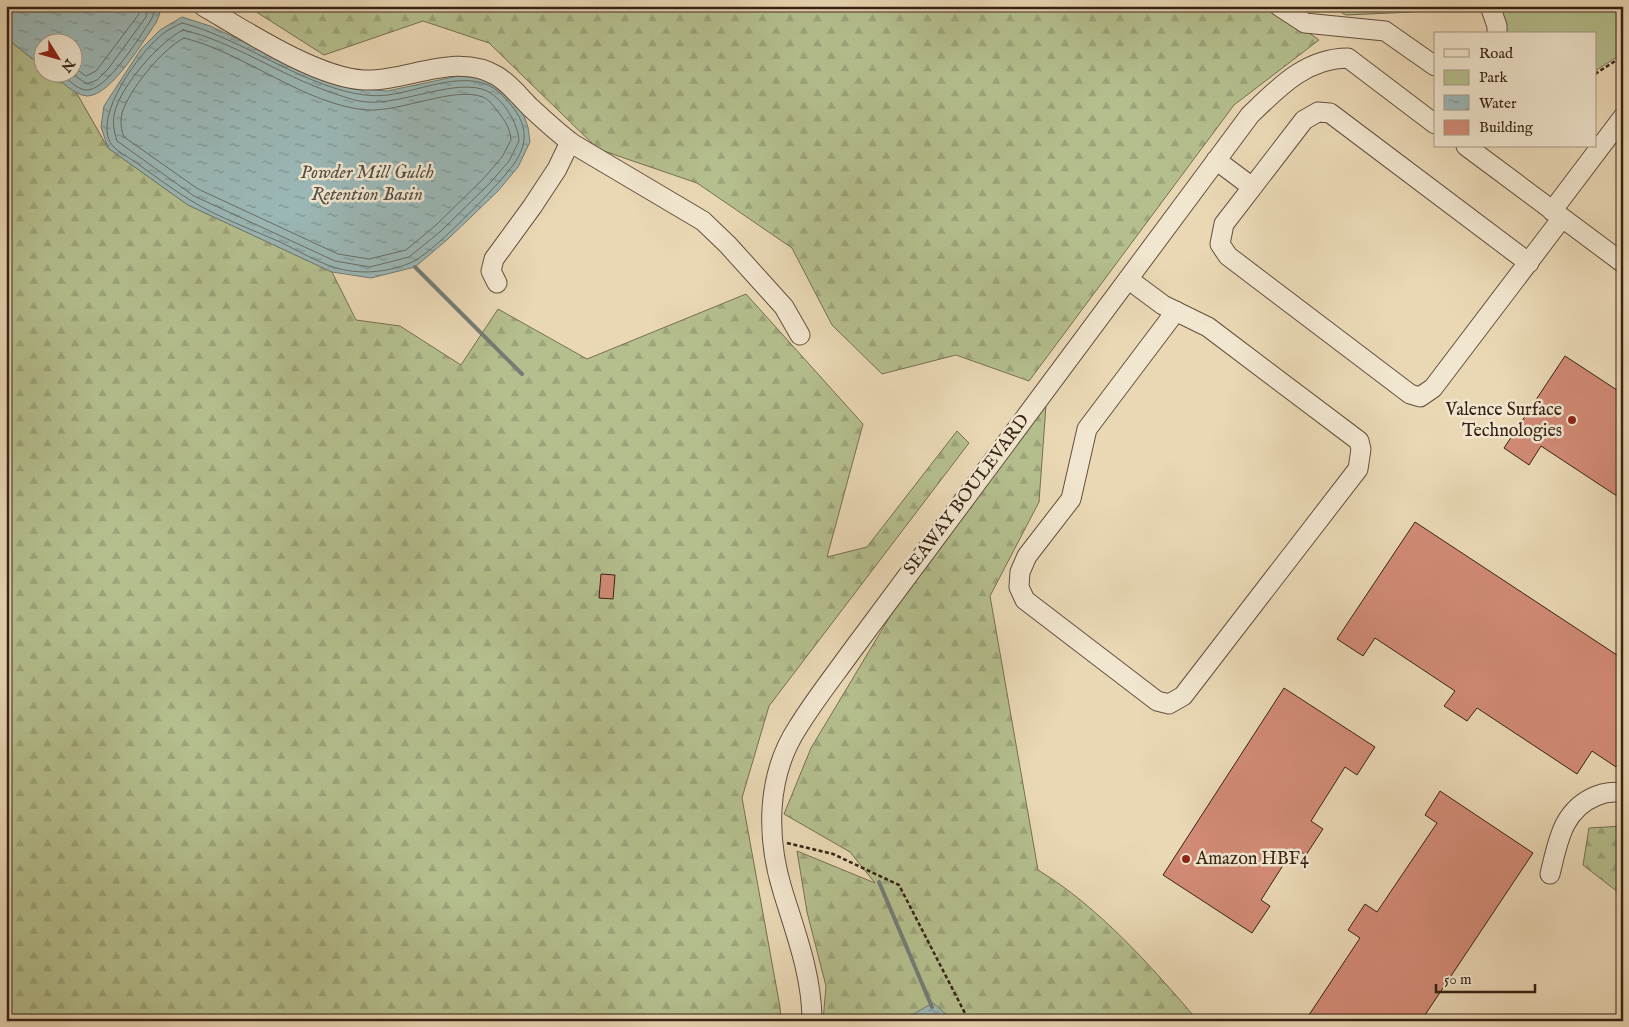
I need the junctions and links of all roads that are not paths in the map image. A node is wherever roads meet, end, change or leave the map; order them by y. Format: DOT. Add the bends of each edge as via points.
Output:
graph roads {
  1 [pos="203,6"];
  2 [pos="1279,6"];
  3 [pos="1490,6"];
  4 [pos="1497,32"];
  5 [pos="1434,65"];
  6 [pos="1623,117"];
  7 [pos="1434,123"];
  8 [pos="562,136"];
  9 [pos="1469,148"];
  10 [pos="1216,160"];
  11 [pos="1252,187"];
  12 [pos="1557,215"];
  13 [pos="1529,263"];
  14 [pos="1623,263"];
  15 [pos="1128,279"];
  16 [pos="497,283"];
  17 [pos="1176,311"];
  18 [pos="800,335"];
  19 [pos="1623,793"];
  20 [pos="1550,874"];
  21 [pos="812,1021"];
  1 -- 8 [label="street" via="260,40 329,73 363,80 395,79 449,66 471,67 497,76"];
  2 -- 5 [label="street" via="1305,23 1385,31"];
  3 -- 4 [label="street"];
  6 -- 12 [label="street"];
  7 -- 10 [label="street, SEAWAY BOULEVARD" via="1348,58 1331,58 1306,68 1284,83 1250,115"];
  8 -- 16 [label="street" via="557,169 494,259 491,272"];
  8 -- 18 [label="street" via="703,221 784,307"];
  9 -- 12 [label="street"];
  10 -- 11 [label="street"];
  10 -- 15 [label="street, SEAWAY BOULEVARD"];
  11 -- 13 [label="street" via="1304,120 1318,112 1330,112"];
  11 -- 13 [label="street" via="1224,224 1220,244 1228,256 1410,394 1420,397 1433,388"];
  12 -- 13 [label="street"];
  12 -- 14 [label="street"];
  15 -- 17 [label="street"];
  15 -- 21 [label="street, SEAWAY BOULEVARD" via="851,652 797,728 781,763 773,792 770,822 781,886 810,992"];
  17 -- 17 [label="street" via="1208,327 1359,441 1361,449 1358,469 1183,696 1169,704 1158,701 1025,600 1019,587 1020,572 1027,556 1071,500 1087,429"];
  19 -- 20 [label="street" via="1601,794 1584,801 1570,813 1561,830"];
}
